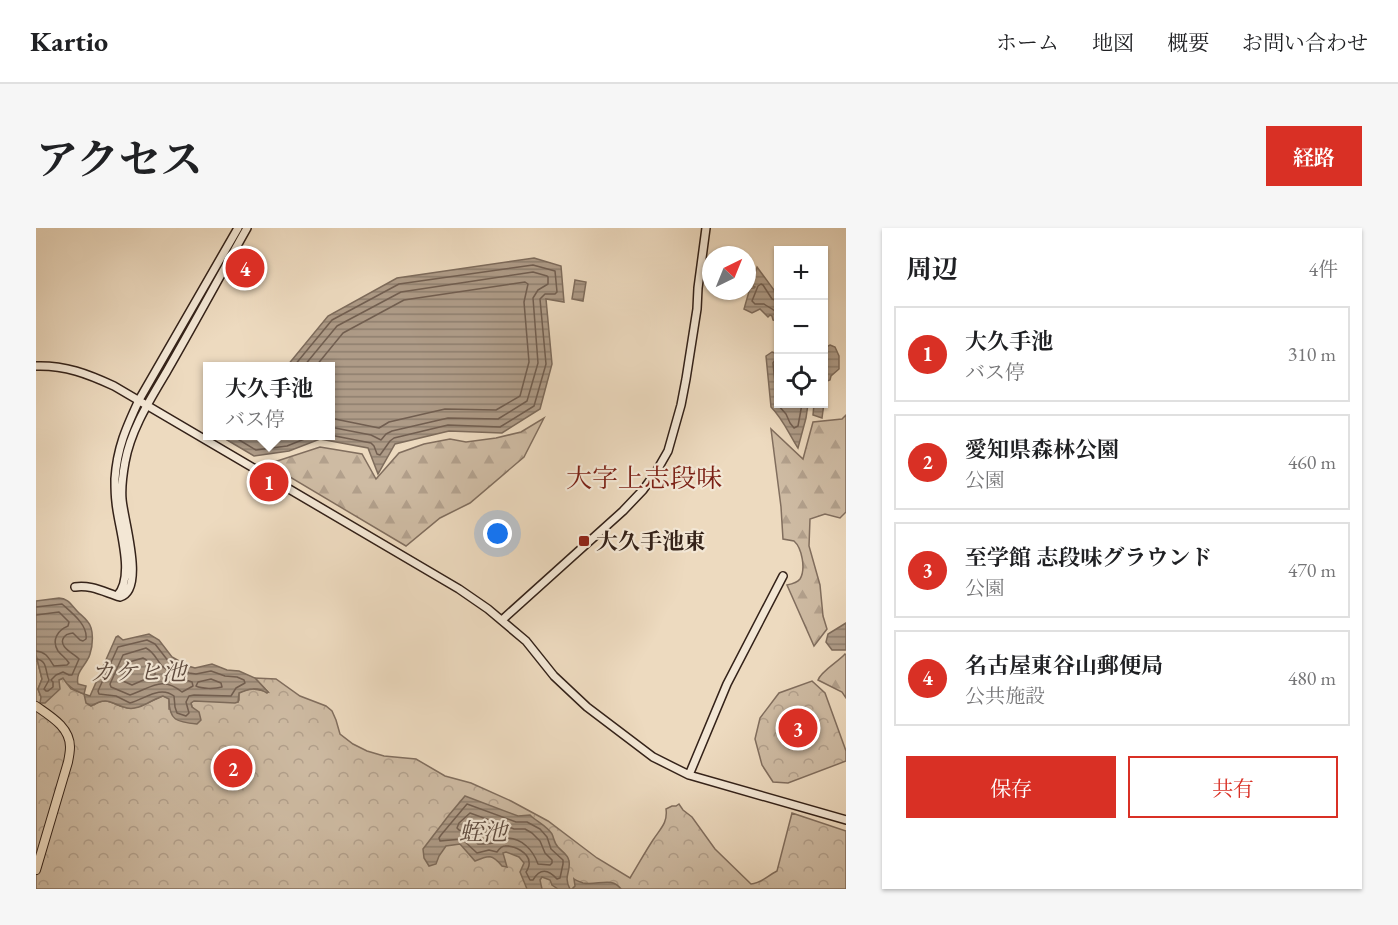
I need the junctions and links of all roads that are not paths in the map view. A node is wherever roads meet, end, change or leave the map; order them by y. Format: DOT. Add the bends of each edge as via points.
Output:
graph roads {
  1 [pos="238,228"];
  2 [pos="246,228"];
  3 [pos="706,228"];
  4 [pos="36,366"];
  5 [pos="139,400"];
  6 [pos="146,405"];
  7 [pos="203,439"];
  8 [pos="206,440"];
  9 [pos="783,576"];
  10 [pos="75,587"];
  11 [pos="117,596"];
  12 [pos="502,620"];
  13 [pos="36,706"];
  14 [pos="688,776"];
  15 [pos="846,820"];
  16 [pos="36,870"];
  1 -- 5 [label="street"];
  2 -- 6 [label="street"];
  3 -- 12 [label="street" via="686,379 668,451 623,511"];
  4 -- 5 [label="street" via="75,370"];
  5 -- 6 [label="street"];
  5 -- 11 [label="street" via="125,430 116,469 116,503 126,561 124,585"];
  6 -- 7 [label="street"];
  6 -- 11 [label="street" via="125,462 122,497 132,575 130,590"];
  8 -- 12 [label="street" via="459,589"];
  9 -- 14 [label="street" via="727,684"];
  10 -- 11 [label="street"];
  12 -- 14 [label="street" via="587,707 653,757"];
  13 -- 16 [label="main road" via="65,731 70,747"];
  14 -- 15 [label="street"];
}
